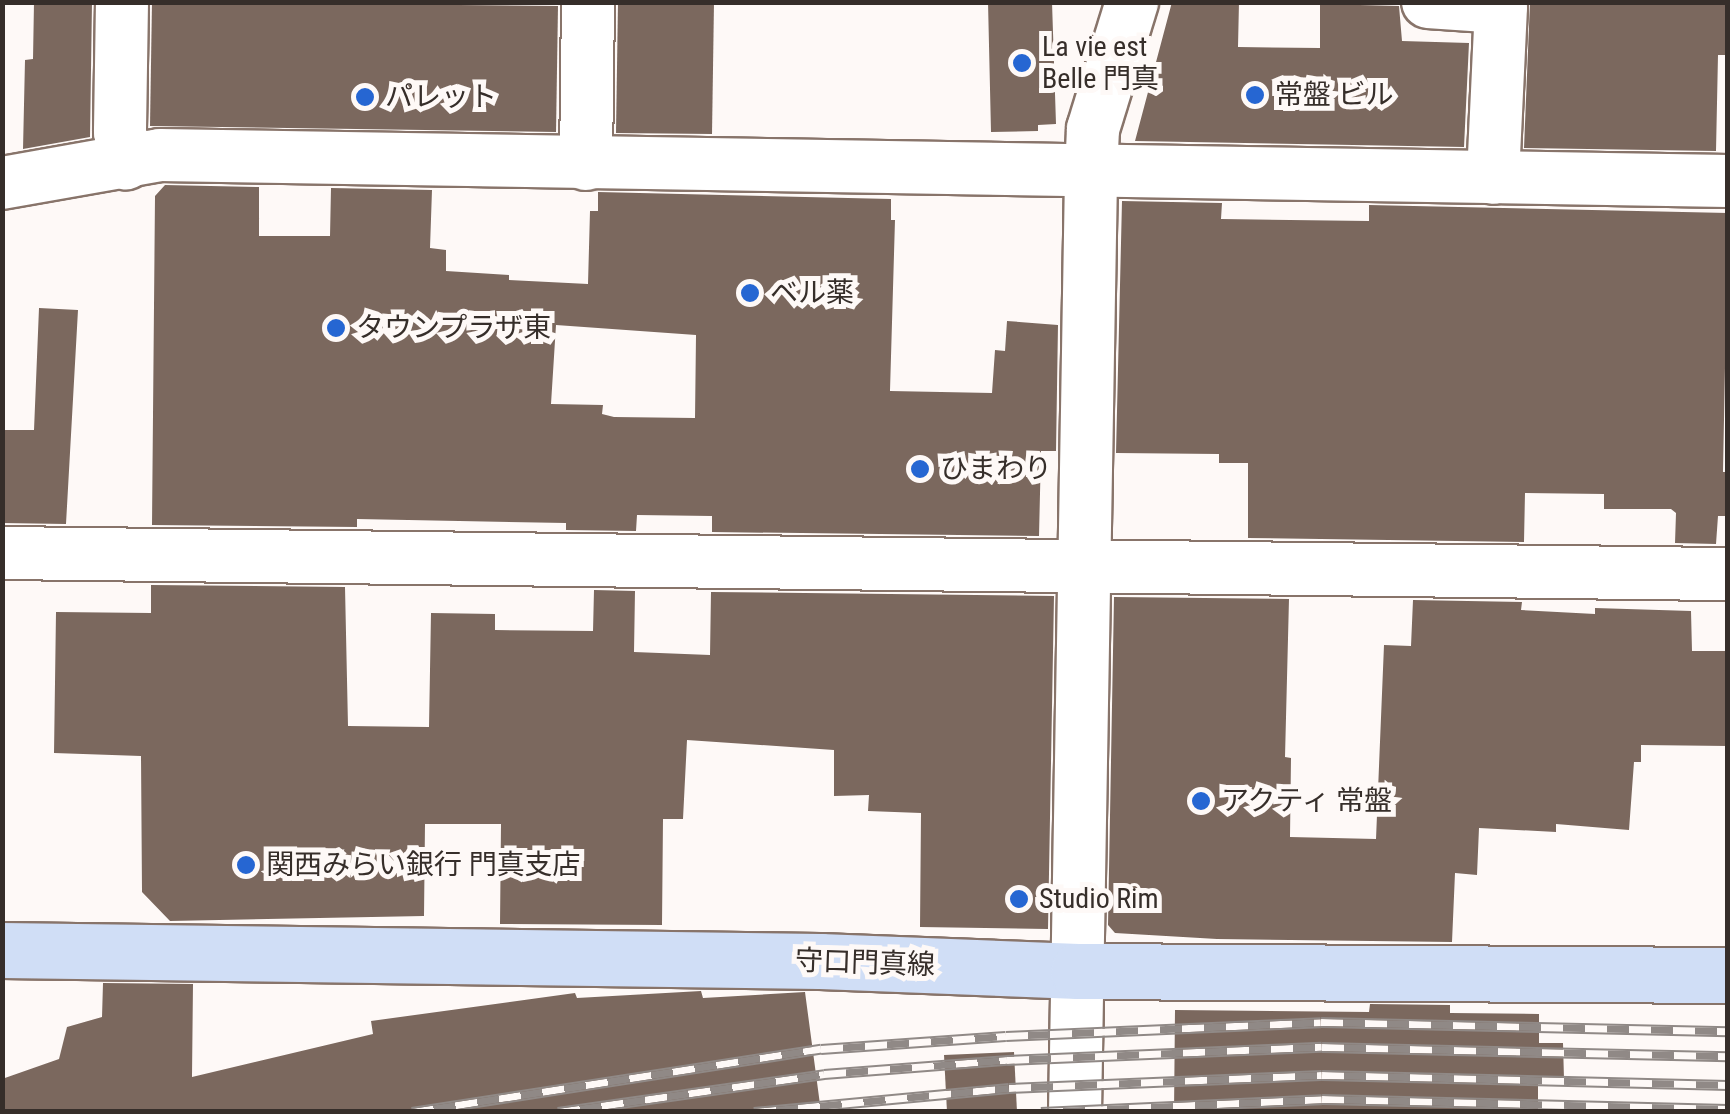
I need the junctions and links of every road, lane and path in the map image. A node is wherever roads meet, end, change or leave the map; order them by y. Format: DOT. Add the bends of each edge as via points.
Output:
graph roads {
  1 [pos="122,2"];
  2 [pos="588,2"];
  3 [pos="1132,2"];
  4 [pos="1428,2"];
  5 [pos="126,163"];
  6 [pos="586,164"];
  7 [pos="1091,173"];
  8 [pos="1493,178"];
  9 [pos="1728,181"];
  10 [pos="2,182"];
  11 [pos="2,553"];
  12 [pos="1087,565"];
  13 [pos="1728,574"];
  14 [pos="2,950"];
  15 [pos="1078,971"];
  16 [pos="1728,975"];
  17 [pos="1075,1112"];
  1 -- 5 [label="street" via="120,132"];
  2 -- 6 [label="street"];
  3 -- 7 [label="street" via="1093,129"];
  4 -- 8 [label="street" via="1501,6"];
  5 -- 6 [label="street" via="160,155"];
  5 -- 10 [label="street"];
  6 -- 7 [label="street"];
  7 -- 8 [label="street"];
  7 -- 12 [label="street"];
  8 -- 9 [label="street"];
  11 -- 12 [label="street"];
  12 -- 13 [label="street"];
  12 -- 15 [label="street"];
  14 -- 15 [label="main road, 守口門真線"];
  15 -- 16 [label="main road, 守口門真線"];
  15 -- 17 [label="street"];
}
